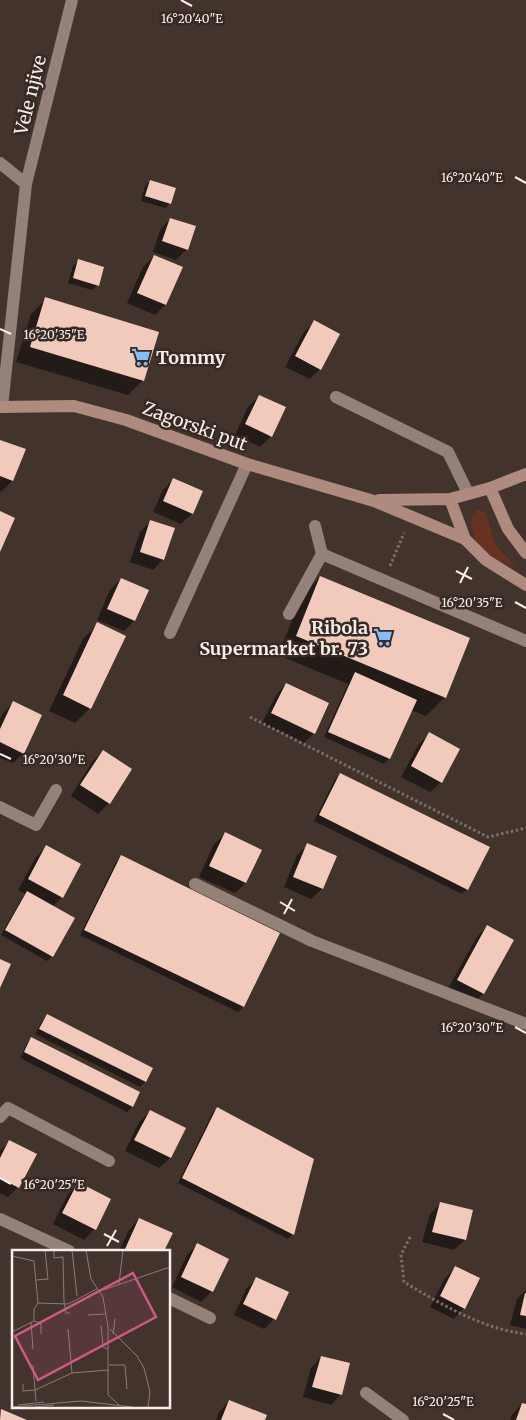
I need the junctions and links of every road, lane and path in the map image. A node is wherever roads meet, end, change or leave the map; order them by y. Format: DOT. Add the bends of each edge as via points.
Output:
graph roads {
  1 [pos="72,0"];
  2 [pos="0,163"];
  3 [pos="26,184"];
  4 [pos="336,398"];
  5 [pos="1,407"];
  6 [pos="247,464"];
  7 [pos="526,474"];
  8 [pos="490,488"];
  9 [pos="468,493"];
  10 [pos="450,499"];
  11 [pos="374,501"];
  12 [pos="315,526"];
  13 [pos="465,539"];
  14 [pos="400,540"];
  15 [pos="526,553"];
  16 [pos="322,554"];
  17 [pos="394,555"];
  18 [pos="526,585"];
  19 [pos="289,614"];
  20 [pos="170,633"];
  21 [pos="526,641"];
  22 [pos="250,717"];
  23 [pos="56,790"];
  24 [pos="0,807"];
  25 [pos="526,828"];
  26 [pos="195,884"];
  27 [pos="526,1024"];
  28 [pos="0,1117"];
  29 [pos="108,1161"];
  30 [pos="0,1219"];
  31 [pos="410,1237"];
  32 [pos="67,1250"];
  33 [pos="170,1298"];
  34 [pos="210,1318"];
  35 [pos="526,1334"];
  36 [pos="366,1393"];
  37 [pos="403,1420"];
  1 -- 3 [label="street, Vele njive"];
  2 -- 3 [label="street"];
  3 -- 5 [label="street, Vele njive"];
  4 -- 9 [label="street" via="448,452"];
  5 -- 6 [label="main road, Zagorski put" via="74,406 126,420"];
  6 -- 11 [label="main road, Zagorski put"];
  6 -- 20 [label="street"];
  7 -- 8 [label="main road"];
  8 -- 9 [label="main road"];
  8 -- 15 [label="main road" via="508,529"];
  9 -- 10 [label="main road"];
  10 -- 11 [label="main road"];
  10 -- 13 [label="main road"];
  11 -- 13 [label="main road"];
  12 -- 16 [label="street"];
  13 -- 18 [label="main road" via="486,560"];
  14 -- 17 [label="path"];
  16 -- 19 [label="street"];
  16 -- 21 [label="street"];
  22 -- 25 [label="path" via="488,837"];
  23 -- 24 [label="street" via="36,825"];
  26 -- 27 [label="street" via="312,941"];
  28 -- 29 [label="street" via="8,1108"];
  30 -- 32 [label="street"];
  31 -- 35 [label="path" via="401,1256 404,1282 471,1318"];
  33 -- 34 [label="street"];
  36 -- 37 [label="street"];
}
